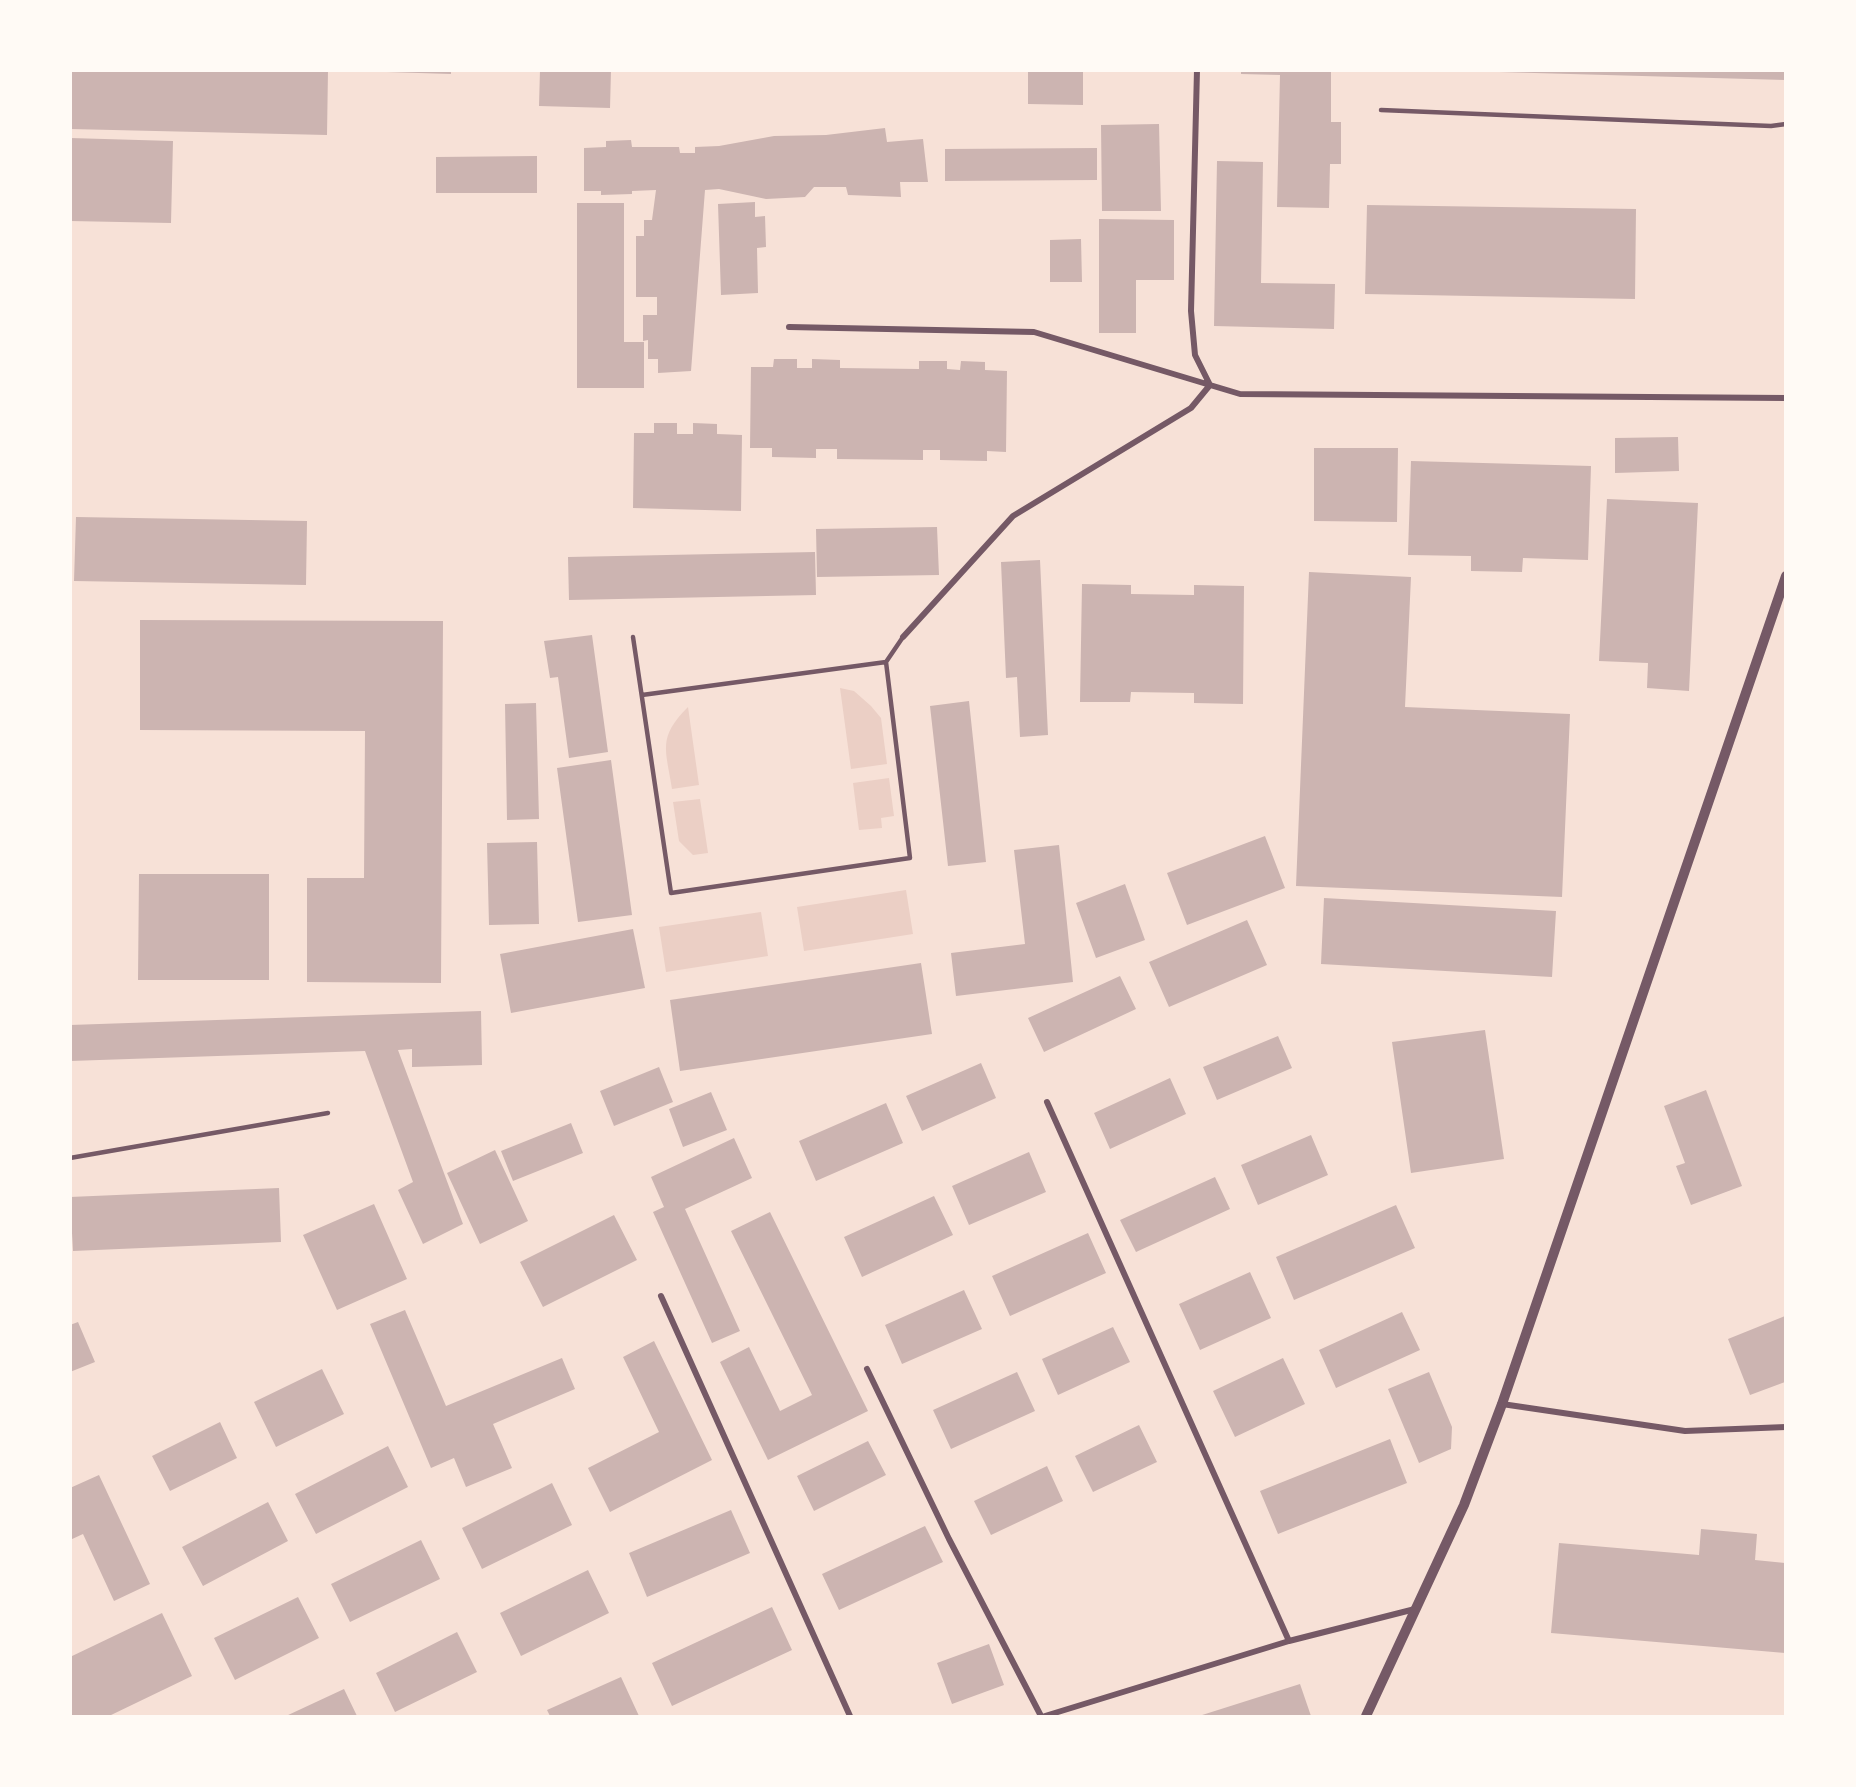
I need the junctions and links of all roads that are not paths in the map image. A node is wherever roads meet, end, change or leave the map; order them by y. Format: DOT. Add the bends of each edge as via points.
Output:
graph roads {
  1 [pos="1197,70"];
  2 [pos="1381,110"];
  3 [pos="1785,124"];
  4 [pos="789,327"];
  5 [pos="1210,385"];
  6 [pos="1785,398"];
  7 [pos="1785,576"];
  8 [pos="633,637"];
  9 [pos="903,637"];
  10 [pos="886,662"];
  11 [pos="642,695"];
  12 [pos="1047,1102"];
  13 [pos="328,1113"];
  14 [pos="70,1158"];
  15 [pos="661,1296"];
  16 [pos="867,1369"];
  17 [pos="1502,1404"];
  18 [pos="1785,1426"];
  19 [pos="1415,1609"];
  20 [pos="1289,1641"];
  21 [pos="850,1716"];
  22 [pos="1043,1716"];
  23 [pos="1366,1716"];
  1 -- 5 [label="street" via="1191,311 1195,355"];
  2 -- 3 [label="lane"];
  4 -- 5 [label="street" via="1034,332"];
  5 -- 6 [label="street" via="1240,394"];
  5 -- 9 [label="street" via="1191,408 1013,516"];
  7 -- 17 [label="street"];
  8 -- 11 [label="lane"];
  9 -- 10 [label="lane"];
  10 -- 11 [label="lane"];
  10 -- 11 [label="lane" via="910,858 671,893"];
  12 -- 20 [label="street"];
  13 -- 14 [label="lane"];
  15 -- 21 [label="street"];
  16 -- 22 [label="street" via="948,1539"];
  17 -- 18 [label="street" via="1685,1431"];
  17 -- 19 [label="street" via="1464,1505"];
  19 -- 20 [label="street"];
  19 -- 23 [label="street"];
  20 -- 22 [label="street"];
}
